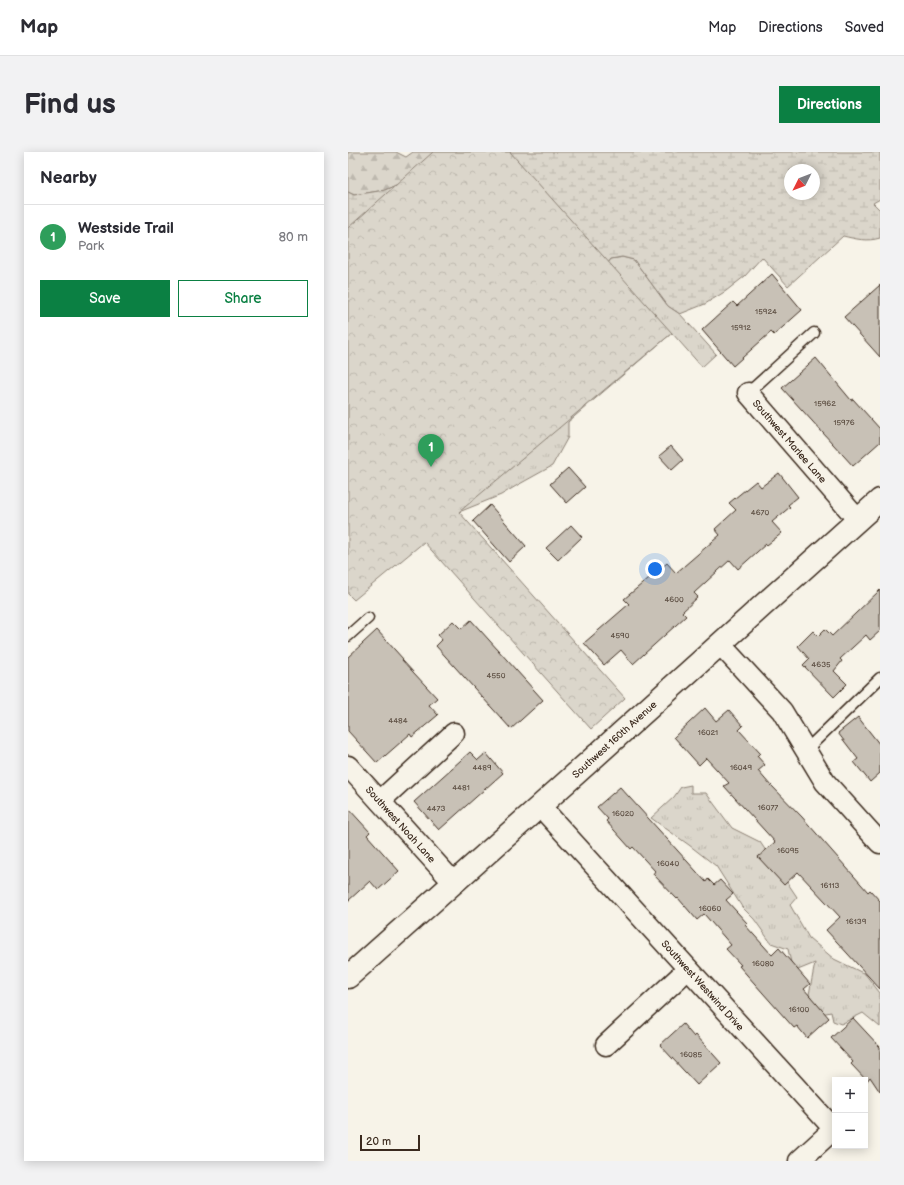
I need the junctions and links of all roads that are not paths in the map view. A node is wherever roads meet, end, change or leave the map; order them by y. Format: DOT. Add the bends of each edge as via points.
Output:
graph roads {
  1 [pos="814,333"];
  2 [pos="748,393"];
  3 [pos="880,500"];
  4 [pos="858,520"];
  5 [pos="368,618"];
  6 [pos="348,636"];
  7 [pos="720,644"];
  8 [pos="880,678"];
  9 [pos="454,733"];
  10 [pos="806,750"];
  11 [pos="348,766"];
  12 [pos="380,801"];
  13 [pos="540,806"];
  14 [pos="878,837"];
  15 [pos="454,883"];
  16 [pos="688,969"];
  17 [pos="348,977"];
  18 [pos="606,1045"];
  19 [pos="799,1161"];
  1 -- 2 [label="lane, Southwest Marlee Lane"];
  2 -- 4 [label="street, Southwest Marlee Lane"];
  3 -- 4 [label="street, Southwest 160th Avenue"];
  4 -- 7 [label="street, Southwest 160th Avenue"];
  5 -- 6 [label="lane"];
  7 -- 10 [label="street" via="782,711"];
  7 -- 13 [label="street, Southwest 160th Avenue"];
  8 -- 10 [label="lane"];
  9 -- 12 [label="street"];
  10 -- 14 [label="street" via="825,782"];
  11 -- 12 [label="street, Southwest Noah Lane"];
  12 -- 15 [label="street, Southwest Noah Lane"];
  13 -- 15 [label="street, Southwest 160th Avenue"];
  13 -- 16 [label="street, Southwest Westwind Drive"];
  15 -- 17 [label="street, Southwest 160th Avenue"];
  16 -- 18 [label="street"];
  16 -- 19 [label="street, Southwest Westwind Drive" via="834,1129"];
}
